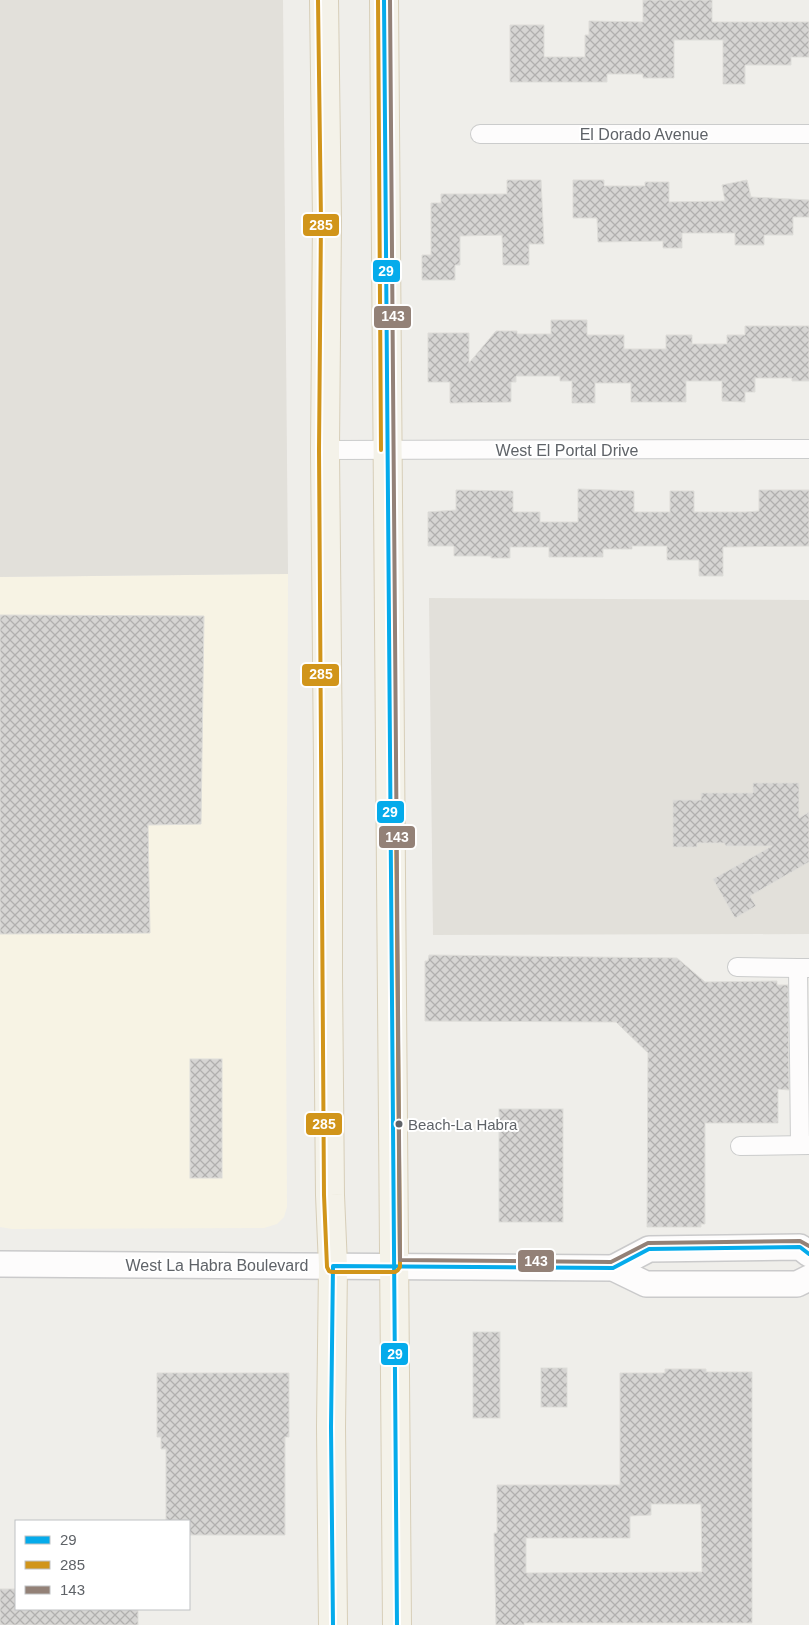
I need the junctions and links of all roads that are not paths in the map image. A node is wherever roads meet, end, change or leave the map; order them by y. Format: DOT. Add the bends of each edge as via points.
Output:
graph roads {
  1 [pos="324,0"];
  2 [pos="384,0"];
  3 [pos="480,134"];
  4 [pos="809,134"];
  5 [pos="325,450"];
  6 [pos="387,450"];
  7 [pos="809,450"];
  8 [pos="737,967"];
  9 [pos="804,968"];
  10 [pos="804,1145"];
  11 [pos="740,1146"];
  12 [pos="809,1254"];
  13 [pos="0,1264"];
  14 [pos="333,1266"];
  15 [pos="394,1266"];
  16 [pos="613,1268"];
  17 [pos="809,1278"];
  18 [pos="333,1625"];
  19 [pos="397,1625"];
  1 -- 5 [label="main road" via="327,220"];
  2 -- 6 [label="main road"];
  3 -- 4 [label="street, El Dorado Avenue"];
  5 -- 6 [label="street, West El Portal Drive"];
  5 -- 14 [label="main road"];
  6 -- 7 [label="street, West El Portal Drive"];
  6 -- 15 [label="main road"];
  8 -- 9 [label="street"];
  9 -- 10 [label="street"];
  10 -- 11 [label="street"];
  12 -- 16 [label="main road, West La Habra Boulevard" via="800,1247 649,1249"];
  13 -- 14 [label="main road, West La Habra Boulevard"];
  14 -- 15 [label="main road, West La Habra Boulevard"];
  14 -- 18 [label="main road"];
  15 -- 16 [label="main road, West La Habra Boulevard"];
  15 -- 19 [label="main road"];
  16 -- 17 [label="main road, West La Habra Boulevard" via="646,1284 797,1284"];
}
